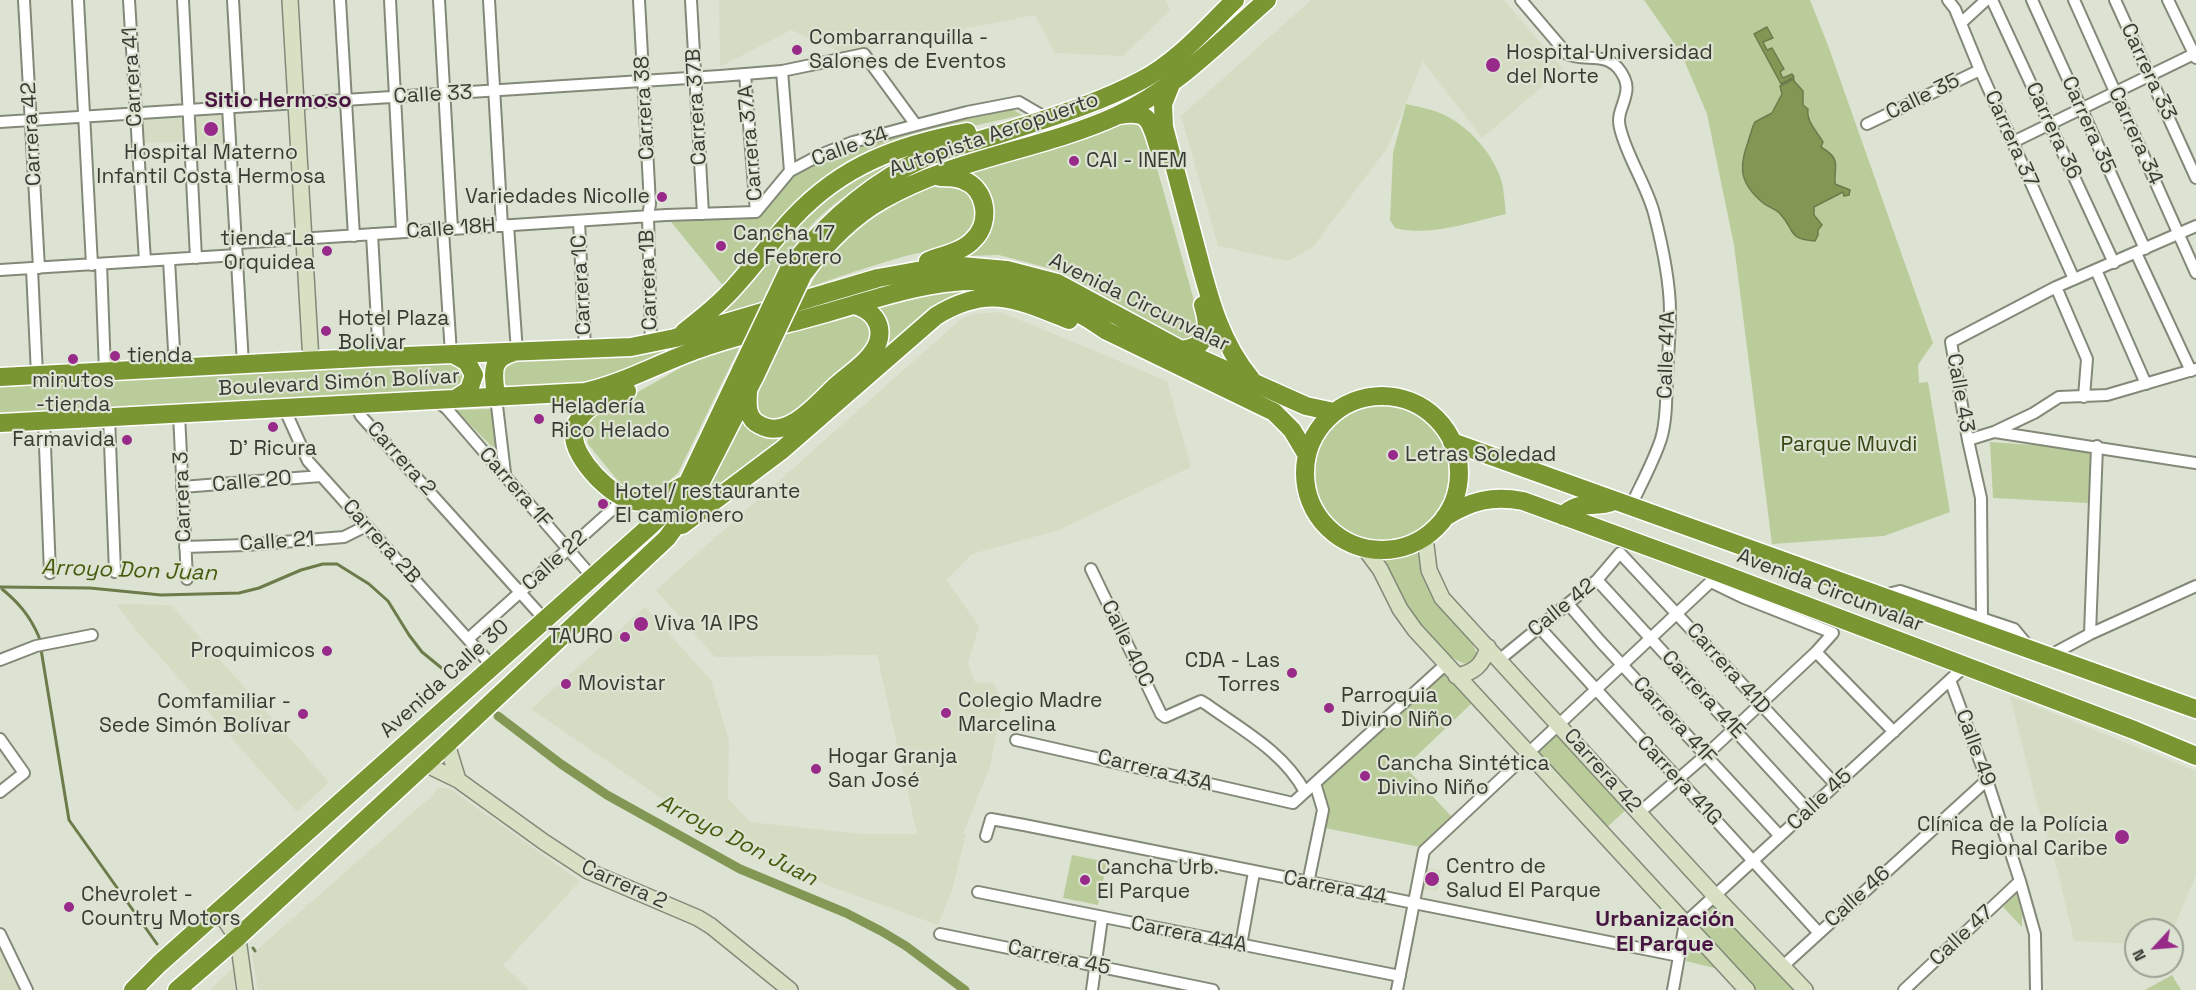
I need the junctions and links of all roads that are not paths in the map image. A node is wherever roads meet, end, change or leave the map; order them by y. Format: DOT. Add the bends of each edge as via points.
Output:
graph roads {
  1 [pos="24,0"];
  2 [pos="78,0"];
  3 [pos="129,0"];
  4 [pos="183,0"];
  5 [pos="233,0"];
  6 [pos="290,0"];
  7 [pos="340,0"];
  8 [pos="390,0"];
  9 [pos="439,0"];
  10 [pos="489,0"];
  11 [pos="639,0"];
  12 [pos="691,0"];
  13 [pos="1235,0"];
  14 [pos="1267,0"];
  15 [pos="1521,0"];
  16 [pos="1948,0"];
  17 [pos="1986,0"];
  18 [pos="1992,0"];
  19 [pos="2032,0"];
  20 [pos="2074,0"];
  21 [pos="2115,0"];
  22 [pos="2168,0"];
  23 [pos="1961,23"];
  24 [pos="2195,56"];
  25 [pos="1980,70"];
  26 [pos="782,71"];
  27 [pos="745,74"];
  28 [pos="2150,76"];
  29 [pos="696,78"];
  30 [pos="644,82"];
  31 [pos="1171,84"];
  32 [pos="494,91"];
  33 [pos="2115,92"];
  34 [pos="444,93"];
  35 [pos="394,97"];
  36 [pos="345,99"];
  37 [pos="296,103"];
  38 [pos="233,107"];
  39 [pos="189,110"];
  40 [pos="2082,110"];
  41 [pos="136,113"];
  42 [pos="1118,115"];
  43 [pos="84,116"];
  44 [pos="1048,119"];
  45 [pos="31,120"];
  46 [pos="0,122"];
  47 [pos="916,124"];
  48 [pos="1025,124"];
  49 [pos="1867,124"];
  50 [pos="2050,125"];
  51 [pos="2013,141"];
  52 [pos="790,171"];
  53 [pos="929,178"];
  54 [pos="2196,178"];
  55 [pos="756,212"];
  56 [pos="703,214"];
  57 [pos="648,216"];
  58 [pos="579,221"];
  59 [pos="505,226"];
  60 [pos="2196,226"];
  61 [pos="448,230"];
  62 [pos="402,232"];
  63 [pos="2179,233"];
  64 [pos="372,234"];
  65 [pos="354,236"];
  66 [pos="305,239"];
  67 [pos="237,243"];
  68 [pos="2140,251"];
  69 [pos="237,255"];
  70 [pos="196,258"];
  71 [pos="169,260"];
  72 [pos="144,261"];
  73 [pos="2114,263"];
  74 [pos="96,265"];
  75 [pos="35,269"];
  76 [pos="0,270"];
  77 [pos="2096,270"];
  78 [pos="796,271"];
  79 [pos="2196,273"];
  80 [pos="878,278"];
  81 [pos="2074,279"];
  82 [pos="2056,287"];
  83 [pos="854,305"];
  84 [pos="1107,331"];
  85 [pos="675,338"];
  86 [pos="651,344"];
  87 [pos="585,348"];
  88 [pos="1181,350"];
  89 [pos="517,352"];
  90 [pos="452,354"];
  91 [pos="380,357"];
  92 [pos="675,359"];
  93 [pos="311,361"];
  94 [pos="243,364"];
  95 [pos="175,368"];
  96 [pos="2193,370"];
  97 [pos="105,371"];
  98 [pos="37,375"];
  99 [pos="0,377"];
  100 [pos="748,379"];
  101 [pos="1254,383"];
  102 [pos="2146,384"];
  103 [pos="496,397"];
  104 [pos="2084,397"];
  105 [pos="455,399"];
  106 [pos="436,400"];
  107 [pos="355,404"];
  108 [pos="284,408"];
  109 [pos="1334,412"];
  110 [pos="179,414"];
  111 [pos="109,417"];
  112 [pos="44,421"];
  113 [pos="0,423"];
  114 [pos="1994,432"];
  115 [pos="1968,440"];
  116 [pos="1452,442"];
  117 [pos="2097,446"];
  118 [pos="1307,455"];
  119 [pos="2196,463"];
  120 [pos="505,474"];
  121 [pos="321,476"];
  122 [pos="688,482"];
  123 [pos="182,487"];
  124 [pos="1623,503"];
  125 [pos="615,507"];
  126 [pos="1563,516"];
  127 [pos="1445,517"];
  128 [pos="366,526"];
  129 [pos="1425,537"];
  130 [pos="667,538"];
  131 [pos="1619,545"];
  132 [pos="185,547"];
  133 [pos="568,549"];
  134 [pos="1365,549"];
  135 [pos="1091,569"];
  136 [pos="115,572"];
  137 [pos="50,573"];
  138 [pos="1716,577"];
  139 [pos="592,578"];
  140 [pos="186,579"];
  141 [pos="1598,580"];
  142 [pos="2196,586"];
  143 [pos="520,592"];
  144 [pos="1881,596"];
  145 [pos="1569,605"];
  146 [pos="1677,614"];
  147 [pos="1982,618"];
  148 [pos="545,620"];
  149 [pos="1539,627"];
  150 [pos="2091,634"];
  151 [pos="92,635"];
  152 [pos="468,639"];
  153 [pos="1650,639"];
  154 [pos="2074,643"];
  155 [pos="1488,647"];
  156 [pos="2030,649"];
  157 [pos="1816,652"];
  158 [pos="2049,656"];
  159 [pos="0,660"];
  160 [pos="1499,660"];
  161 [pos="1622,665"];
  162 [pos="493,667"];
  163 [pos="2079,667"];
  164 [pos="1451,670"];
  165 [pos="1954,671"];
  166 [pos="1595,690"];
  167 [pos="1759,705"];
  168 [pos="2196,709"];
  169 [pos="1560,724"];
  170 [pos="1734,729"];
  171 [pos="1894,732"];
  172 [pos="0,739"];
  173 [pos="1016,740"];
  174 [pos="447,744"];
  175 [pos="1529,753"];
  176 [pos="1706,755"];
  177 [pos="2196,756"];
  178 [pos="425,764"];
  179 [pos="1677,779"];
  180 [pos="458,780"];
  181 [pos="1987,780"];
  182 [pos="1315,783"];
  183 [pos="1836,785"];
  184 [pos="0,792"];
  185 [pos="1305,792"];
  186 [pos="1808,810"];
  187 [pos="1640,812"];
  188 [pos="986,836"];
  189 [pos="1780,836"];
  190 [pos="1753,861"];
  191 [pos="1254,872"];
  192 [pos="2020,881"];
  193 [pos="1308,883"];
  194 [pos="978,892"];
  195 [pos="1715,896"];
  196 [pos="1414,902"];
  197 [pos="219,911"];
  198 [pos="1102,918"];
  199 [pos="1685,923"];
  200 [pos="1820,933"];
  201 [pos="0,934"];
  202 [pos="940,934"];
  203 [pos="237,938"];
  204 [pos="1241,945"];
  205 [pos="1679,956"];
  206 [pos="1095,966"];
  207 [pos="1783,966"];
  208 [pos="1400,976"];
  209 [pos="27,990"];
  210 [pos="133,990"];
  211 [pos="177,990"];
  212 [pos="245,990"];
  213 [pos="790,990"];
  214 [pos="1092,990"];
  215 [pos="1213,990"];
  216 [pos="1397,990"];
  217 [pos="1673,990"];
  218 [pos="1747,990"];
  219 [pos="1805,990"];
  220 [pos="1904,990"];
  221 [pos="2036,990"];
  1 -- 45 [label="street, Carrera 42"];
  2 -- 43 [label="street"];
  3 -- 41 [label="street, Carrera 41"];
  4 -- 39 [label="street"];
  5 -- 38 [label="street"];
  6 -- 37 [label="street"];
  7 -- 36 [label="street"];
  8 -- 35 [label="street"];
  9 -- 34 [label="street"];
  10 -- 32 [label="street"];
  11 -- 30 [label="street, Carrera 38"];
  12 -- 29 [label="street, Carrera 37B"];
  13 -- 44 [label="highway, Autopista Aeropuerto" via="1164,68 1121,91"];
  14 -- 31 [label="highway, Autopista Aeropuerto"];
  15 -- 124 [label="street, Calle 41A" via="1567,54 1577,59 1599,57 1621,73 1627,90 1620,112 1620,129 1654,212 1670,310 1666,409 1661,438"];
  16 -- 23 [label="street, Carrera 37"];
  17 -- 23 [label="street"];
  18 -- 50 [label="street, Carrera 36"];
  19 -- 40 [label="street, Carrera 35"];
  20 -- 33 [label="street, Carrera 34"];
  21 -- 28 [label="street, Carrera 33"];
  22 -- 24 [label="street"];
  23 -- 25 [label="street, Carrera 37"];
  24 -- 28 [label="street"];
  25 -- 49 [label="street, Calle 35"];
  25 -- 51 [label="street, Carrera 37"];
  26 -- 27 [label="street, Calle 33"];
  26 -- 47 [label="street, Calle 33" via="864,54"];
  26 -- 52 [label="street"];
  27 -- 29 [label="street, Calle 33"];
  27 -- 55 [label="street, Carrera 37A"];
  28 -- 33 [label="street"];
  28 -- 54 [label="street, Carrera 33"];
  29 -- 30 [label="street, Calle 33"];
  29 -- 56 [label="street, Carrera 37B"];
  30 -- 32 [label="street, Calle 33"];
  30 -- 57 [label="street, Carrera 38"];
  31 -- 42 [label="highway, Autopista Aeropuerto"];
  31 -- 101 [label="highway" via="1162,104 1164,127 1212,306 1236,361"];
  32 -- 34 [label="street, Calle 33"];
  32 -- 59 [label="street"];
  33 -- 40 [label="street"];
  33 -- 63 [label="street, Carrera 34"];
  34 -- 35 [label="street, Calle 33"];
  34 -- 61 [label="street"];
  35 -- 36 [label="street, Calle 33"];
  35 -- 62 [label="street"];
  36 -- 37 [label="street, Calle 33"];
  36 -- 65 [label="street"];
  37 -- 38 [label="street, Calle 33"];
  37 -- 66 [label="street"];
  38 -- 39 [label="street, Calle 33"];
  38 -- 67 [label="street"];
  39 -- 41 [label="street, Calle 33"];
  39 -- 70 [label="street"];
  40 -- 50 [label="street"];
  40 -- 68 [label="street, Carrera 35"];
  41 -- 43 [label="street, Calle 33"];
  41 -- 72 [label="street, Carrera 41"];
  42 -- 53 [label="highway, Autopista Aeropuerto"];
  42 -- 88 [label="highway" via="1143,115 1153,129 1207,318 1202,343 1194,349"];
  43 -- 45 [label="street, Calle 33"];
  43 -- 74 [label="street"];
  44 -- 47 [label="street, Calle 34" via="1018,102"];
  44 -- 48 [label="highway, Autopista Aeropuerto"];
  45 -- 46 [label="street, Calle 33"];
  45 -- 75 [label="street, Carrera 42"];
  47 -- 52 [label="street, Calle 34" via="853,142"];
  48 -- 78 [label="highway, Autopista Aeropuerto" via="926,157 895,173 837,215 812,240"];
  48 -- 85 [label="highway" via="918,143 885,153 855,169 810,201 725,298"];
  50 -- 51 [label="street"];
  50 -- 73 [label="street, Carrera 36"];
  51 -- 81 [label="street, Carrera 37"];
  52 -- 55 [label="street, Calle 34"];
  53 -- 78 [label="highway, Autopista Aeropuerto" via="888,196 858,216"];
  53 -- 80 [label="highway" via="960,179 973,186 983,203 981,230 960,250"];
  55 -- 56 [label="street"];
  56 -- 57 [label="street, Calle 18H"];
  57 -- 58 [label="street, Calle 18H"];
  57 -- 86 [label="street, Carrera 1B"];
  58 -- 59 [label="street, Calle 18H"];
  58 -- 87 [label="street, Carrera 1C"];
  59 -- 61 [label="street, Calle 18H"];
  59 -- 89 [label="street"];
  60 -- 63 [label="street, Calle 43"];
  61 -- 62 [label="street, Calle 18H"];
  61 -- 90 [label="street"];
  62 -- 64 [label="street, Calle 18H"];
  63 -- 68 [label="street, Calle 43"];
  63 -- 79 [label="street, Carrera 34"];
  64 -- 65 [label="street, Calle 18H"];
  64 -- 91 [label="street"];
  65 -- 66 [label="street, Calle 18H"];
  66 -- 67 [label="street, Calle 18H"];
  66 -- 93 [label="street"];
  67 -- 69 [label="street"];
  68 -- 73 [label="street, Calle 43"];
  68 -- 96 [label="street, Carrera 35"];
  69 -- 70 [label="street"];
  69 -- 94 [label="street"];
  70 -- 71 [label="street"];
  71 -- 72 [label="street"];
  71 -- 95 [label="street"];
  72 -- 74 [label="street"];
  73 -- 77 [label="street, Calle 43"];
  74 -- 75 [label="street"];
  74 -- 97 [label="street"];
  75 -- 76 [label="street"];
  75 -- 98 [label="street, Carrera 42"];
  77 -- 81 [label="street, Calle 43"];
  77 -- 102 [label="street"];
  78 -- 100 [label="highway, Autopista Aeropuerto, bridge"];
  80 -- 85 [label="highway, Avenida Circunvalar"];
  80 -- 88 [label="highway, Avenida Circunvalar" via="950,265 1007,270 1057,284"];
  81 -- 82 [label="street, Calle 43"];
  82 -- 104 [label="street" via="2087,359"];
  82 -- 115 [label="street, Calle 43" via="1951,342"];
  83 -- 84 [label="highway, Avenida Circunvalar" via="922,287 957,281 982,282 1049,298"];
  83 -- 92 [label="highway, Avenida Circunvalar"];
  83 -- 100 [label="highway" via="865,308 876,318 877,344 870,355 807,412 781,428 755,423 747,406"];
  84 -- 118 [label="highway, Avenida Circunvalar" via="1274,412 1292,430"];
  84 -- 130 [label="highway" via="999,296 952,306 782,450"];
  85 -- 86 [label="highway, Boulevard Simón Bolívar"];
  86 -- 87 [label="highway, Boulevard Simón Bolívar"];
  87 -- 89 [label="highway, Boulevard Simón Bolívar"];
  88 -- 101 [label="highway, Avenida Circunvalar"];
  89 -- 90 [label="highway, Boulevard Simón Bolívar"];
  89 -- 103 [label="highway" via="505,354 495,365"];
  90 -- 91 [label="highway, Boulevard Simón Bolívar"];
  90 -- 105 [label="highway" via="467,362 474,375 470,390"];
  91 -- 93 [label="highway, Boulevard Simón Bolívar"];
  92 -- 103 [label="highway, Boulevard Simón Bolívar" via="606,388"];
  92 -- 122 [label="highway" via="629,390 590,408 573,436 586,464 624,499 651,501"];
  93 -- 94 [label="highway, Boulevard Simón Bolívar"];
  94 -- 95 [label="highway, Boulevard Simón Bolívar"];
  95 -- 97 [label="highway, Boulevard Simón Bolívar"];
  96 -- 102 [label="street"];
  97 -- 98 [label="highway, Boulevard Simón Bolívar"];
  98 -- 99 [label="highway, Boulevard Simón Bolívar"];
  100 -- 122 [label="highway, Avenida Calle 30"];
  100 -- 130 [label="highway" via="685,513"];
  101 -- 109 [label="highway, Avenida Circunvalar" via="1306,406"];
  102 -- 104 [label="street"];
  103 -- 105 [label="highway, Boulevard Simón Bolívar"];
  103 -- 120 [label="street"];
  104 -- 114 [label="street" via="2059,397"];
  105 -- 106 [label="highway, Boulevard Simón Bolívar"];
  106 -- 107 [label="highway, Boulevard Simón Bolívar"];
  106 -- 120 [label="street, Carrera 1F"];
  107 -- 108 [label="highway, Boulevard Simón Bolívar"];
  107 -- 143 [label="street, Carrera 2"];
  108 -- 110 [label="highway, Boulevard Simón Bolívar"];
  108 -- 121 [label="street, Carrera 2B" via="308,460"];
  109 -- 116 [label="highway" via="1365,398 1400,398 1431,414"];
  109 -- 118 [label="highway" via="1317,431"];
  110 -- 111 [label="highway, Boulevard Simón Bolívar"];
  110 -- 123 [label="street, Carrera 3"];
  111 -- 112 [label="highway, Boulevard Simón Bolívar"];
  111 -- 136 [label="street"];
  112 -- 113 [label="highway, Boulevard Simón Bolívar"];
  112 -- 137 [label="street"];
  114 -- 115 [label="street"];
  114 -- 117 [label="street"];
  115 -- 147 [label="street, Calle 43" via="1981,498"];
  116 -- 124 [label="highway, Avenida Circunvalar"];
  116 -- 127 [label="highway" via="1459,472 1455,496"];
  117 -- 119 [label="street"];
  117 -- 150 [label="street"];
  118 -- 134 [label="highway" via="1306,485 1317,514 1337,536"];
  120 -- 133 [label="street, Carrera 1F"];
  121 -- 123 [label="street, Calle 20"];
  121 -- 128 [label="street, Carrera 2B"];
  122 -- 139 [label="highway, Avenida Calle 30" via="672,505"];
  123 -- 132 [label="street, Carrera 3"];
  124 -- 126 [label="highway" via="1574,506"];
  124 -- 144 [label="highway, Avenida Circunvalar"];
  125 -- 133 [label="street, Calle 22"];
  126 -- 127 [label="highway, Avenida Circunvalar" via="1506,497 1476,501"];
  126 -- 131 [label="highway, Avenida Circunvalar"];
  127 -- 129 [label="highway"];
  128 -- 132 [label="street, Calle 21" via="344,537"];
  128 -- 152 [label="street, Carrera 2B"];
  129 -- 134 [label="highway" via="1396,549"];
  129 -- 155 [label="street, Carrera 42" via="1425,554 1442,598"];
  130 -- 174 [label="highway"];
  131 -- 138 [label="highway, Avenida Circunvalar"];
  131 -- 141 [label="street, Calle 42"];
  131 -- 146 [label="street, Carrera 41D"];
  132 -- 140 [label="street, Carrera 3"];
  133 -- 139 [label="street, Carrera 1F"];
  133 -- 143 [label="street, Calle 22"];
  134 -- 164 [label="street, Carrera 42" via="1400,609"];
  135 -- 185 [label="street, Calle 40C" via="1161,714 1165,717 1201,701 1280,757"];
  138 -- 146 [label="street"];
  138 -- 157 [label="street" via="1742,597 1833,633"];
  138 -- 165 [label="highway, Avenida Circunvalar"];
  139 -- 148 [label="highway, Avenida Calle 30"];
  141 -- 145 [label="street, Calle 42"];
  141 -- 153 [label="street, Carrera 41E"];
  142 -- 150 [label="street"];
  143 -- 148 [label="street, Carrera 2"];
  143 -- 152 [label="street, Calle 22"];
  144 -- 147 [label="street" via="1900,591"];
  144 -- 156 [label="highway, Avenida Circunvalar"];
  145 -- 149 [label="street, Calle 42"];
  145 -- 161 [label="street, Carrera 41F"];
  146 -- 153 [label="street"];
  146 -- 167 [label="street, Carrera 41D"];
  147 -- 156 [label="street" via="2014,629"];
  148 -- 162 [label="highway, Avenida Calle 30"];
  149 -- 160 [label="street, Calle 42"];
  149 -- 166 [label="street, Carrera 41G"];
  150 -- 154 [label="street"];
  151 -- 159 [label="street" via="40,645"];
  152 -- 162 [label="street, Carrera 2B"];
  153 -- 161 [label="street"];
  153 -- 170 [label="street, Carrera 41E"];
  154 -- 158 [label="street"];
  154 -- 163 [label="street" via="2073,658"];
  155 -- 160 [label="street, Carrera 42"];
  155 -- 164 [label="street" via="1478,668 1467,674"];
  156 -- 158 [label="highway, Avenida Circunvalar"];
  157 -- 167 [label="street"];
  157 -- 171 [label="street"];
  158 -- 163 [label="highway, Avenida Circunvalar"];
  160 -- 169 [label="street, Carrera 42"];
  161 -- 166 [label="street"];
  161 -- 176 [label="street, Carrera 41F"];
  162 -- 197 [label="highway, Avenida Calle 30"];
  163 -- 168 [label="highway, Avenida Circunvalar"];
  164 -- 175 [label="street, Carrera 42"];
  164 -- 182 [label="street"];
  165 -- 171 [label="street, Calle 45"];
  165 -- 177 [label="highway, Avenida Circunvalar" via="2134,730"];
  165 -- 181 [label="street, Calle 49"];
  166 -- 169 [label="street"];
  166 -- 179 [label="street, Carrera 41G"];
  167 -- 170 [label="street"];
  167 -- 183 [label="street, Carrera 41D"];
  169 -- 175 [label="street"];
  169 -- 187 [label="street, Carrera 42"];
  170 -- 176 [label="street"];
  170 -- 186 [label="street, Carrera 41E"];
  171 -- 183 [label="street, Calle 45"];
  172 -- 184 [label="street" via="24,773"];
  173 -- 185 [label="street, Carrera 43A" via="1293,803"];
  174 -- 178 [label="highway"];
  174 -- 180 [label="street"];
  175 -- 196 [label="street" via="1424,851"];
  175 -- 199 [label="street, Carrera 42"];
  176 -- 179 [label="street"];
  176 -- 189 [label="street, Carrera 41F"];
  178 -- 180 [label="street, Carrera 2"];
  178 -- 203 [label="highway"];
  179 -- 187 [label="street"];
  179 -- 190 [label="street, Carrera 41G"];
  180 -- 213 [label="street, Carrera 2" via="573,862 711,926"];
  181 -- 192 [label="street, Calle 49"];
  181 -- 200 [label="street, Calle 46"];
  182 -- 185 [label="street"];
  182 -- 193 [label="street" via="1323,810"];
  183 -- 186 [label="street, Calle 45"];
  186 -- 189 [label="street, Calle 45"];
  187 -- 195 [label="street, Carrera 42"];
  188 -- 191 [label="street, Carrera 44" via="991,819"];
  189 -- 190 [label="street, Calle 45"];
  190 -- 195 [label="street, Calle 45"];
  190 -- 200 [label="street, Carrera 41G"];
  191 -- 193 [label="street, Carrera 44"];
  191 -- 204 [label="street"];
  192 -- 220 [label="street, Calle 47"];
  192 -- 221 [label="street, Calle 49" via="2035,934"];
  193 -- 196 [label="street, Carrera 44"];
  194 -- 198 [label="street, Carrera 44A"];
  195 -- 199 [label="street, Calle 45"];
  195 -- 207 [label="street, Carrera 42"];
  196 -- 205 [label="street, Carrera 44"];
  196 -- 208 [label="street"];
  197 -- 203 [label="street"];
  197 -- 210 [label="highway, Avenida Calle 30"];
  198 -- 204 [label="street, Carrera 44A"];
  198 -- 206 [label="street"];
  199 -- 205 [label="street"];
  199 -- 218 [label="street, Carrera 42"];
  200 -- 207 [label="street, Calle 46"];
  201 -- 209 [label="street"];
  202 -- 206 [label="street, Carrera 45"];
  203 -- 211 [label="highway"];
  203 -- 212 [label="street"];
  204 -- 208 [label="street, Carrera 44A"];
  205 -- 217 [label="street"];
  206 -- 214 [label="street"];
  206 -- 215 [label="street, Carrera 45"];
  207 -- 219 [label="street, Carrera 42"];
  208 -- 216 [label="street"];
}
